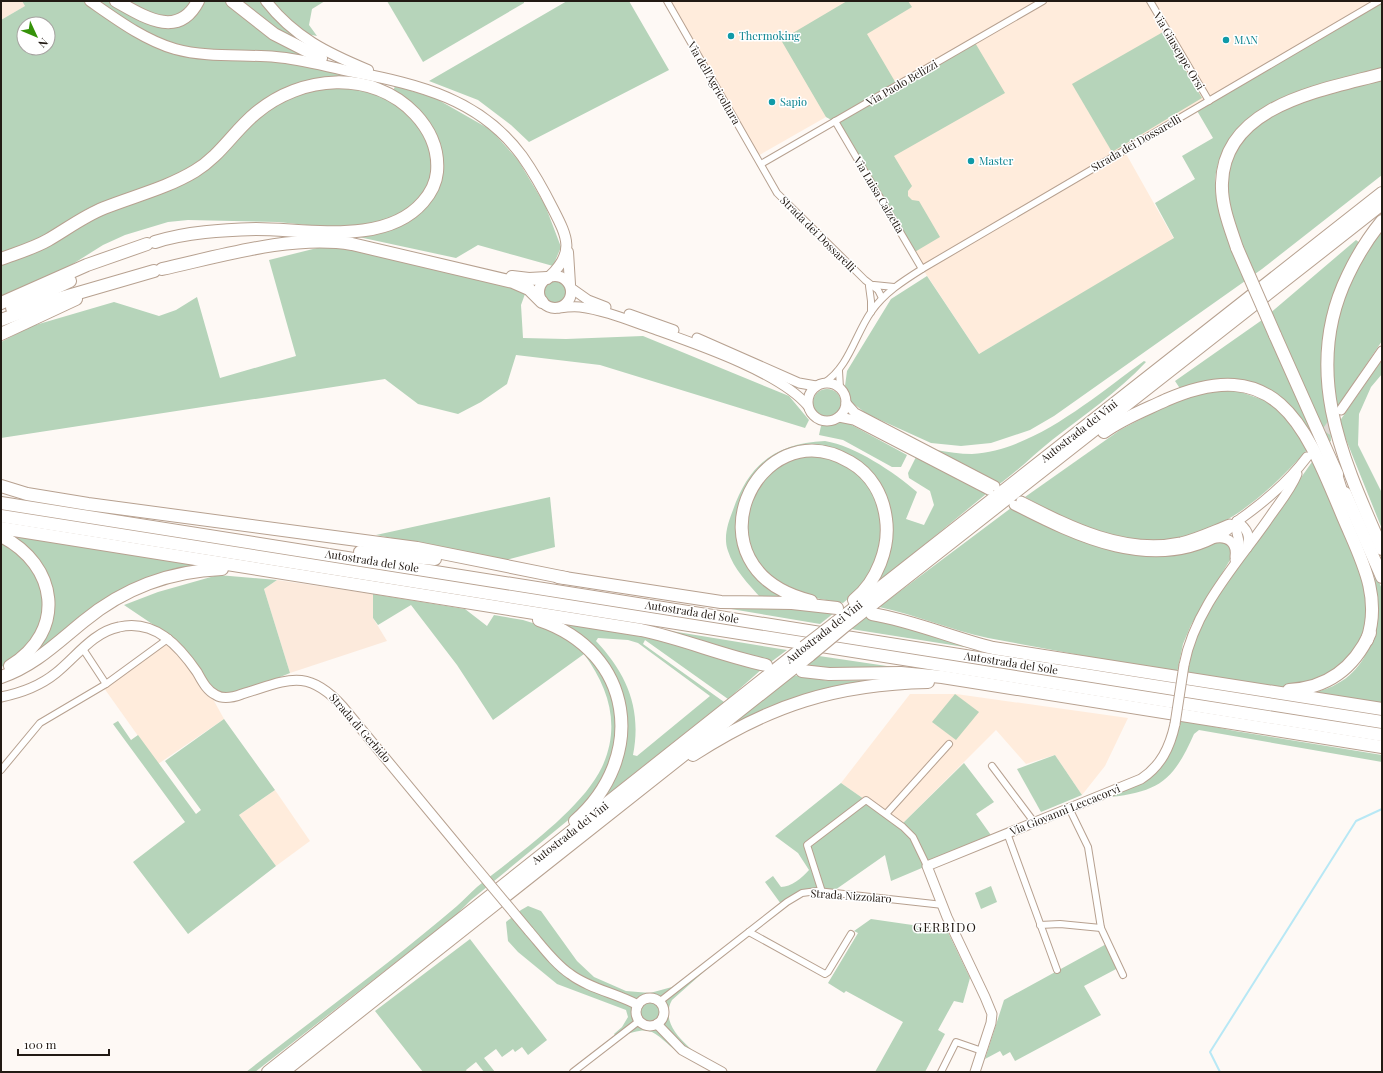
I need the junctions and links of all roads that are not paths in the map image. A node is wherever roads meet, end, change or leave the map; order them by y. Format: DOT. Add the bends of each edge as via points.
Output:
graph roads {
  1 [pos="90,1"];
  2 [pos="116,1"];
  3 [pos="198,1"];
  4 [pos="232,1"];
  5 [pos="266,1"];
  6 [pos="667,1"];
  7 [pos="1043,1"];
  8 [pos="1150,1"];
  9 [pos="1378,1"];
  10 [pos="320,58"];
  11 [pos="1382,74"];
  12 [pos="386,78"];
  13 [pos="1209,101"];
  14 [pos="835,121"];
  15 [pos="761,164"];
  16 [pos="1382,193"];
  17 [pos="1382,204"];
  18 [pos="1382,222"];
  19 [pos="301,231"];
  20 [pos="567,247"];
  21 [pos="116,256"];
  22 [pos="1,259"];
  23 [pos="922,269"];
  24 [pos="548,277"];
  25 [pos="868,283"];
  26 [pos="101,286"];
  27 [pos="571,286"];
  28 [pos="894,287"];
  29 [pos="882,298"];
  30 [pos="542,302"];
  31 [pos="1,303"];
  32 [pos="559,308"];
  33 [pos="871,312"];
  34 [pos="1,313"];
  35 [pos="1,320"];
  36 [pos="1,334"];
  37 [pos="1382,351"];
  38 [pos="839,371"];
  39 [pos="820,385"];
  40 [pos="840,388"];
  41 [pos="846,403"];
  42 [pos="808,406"];
  43 [pos="1341,410"];
  44 [pos="839,417"];
  45 [pos="1308,457"];
  46 [pos="1345,461"];
  47 [pos="1301,465"];
  48 [pos="1334,468"];
  49 [pos="1,486"];
  50 [pos="1,503"];
  51 [pos="993,511"];
  52 [pos="1,516"];
  53 [pos="1237,522"];
  54 [pos="1,528"];
  55 [pos="1,536"];
  56 [pos="1382,536"];
  57 [pos="1214,538"];
  58 [pos="279,547"];
  59 [pos="1382,549"];
  60 [pos="1246,551"];
  61 [pos="271,572"];
  62 [pos="1227,573"];
  63 [pos="1382,577"];
  64 [pos="566,578"];
  65 [pos="474,604"];
  66 [pos="872,614"];
  67 [pos="831,623"];
  68 [pos="169,638"];
  69 [pos="1367,640"];
  70 [pos="83,649"];
  71 [pos="804,652"];
  72 [pos="766,665"];
  73 [pos="1,670"];
  74 [pos="802,671"];
  75 [pos="1,677"];
  76 [pos="106,684"];
  77 [pos="1224,685"];
  78 [pos="1028,691"];
  79 [pos="1,697"];
  80 [pos="1382,709"];
  81 [pos="1382,722"];
  82 [pos="1382,735"];
  83 [pos="949,744"];
  84 [pos="1382,747"];
  85 [pos="992,766"];
  86 [pos="1,770"];
  87 [pos="1069,808"];
  88 [pos="886,814"];
  89 [pos="607,815"];
  90 [pos="1034,822"];
  91 [pos="1007,833"];
  92 [pos="927,866"];
  93 [pos="516,876"];
  94 [pos="822,892"];
  95 [pos="943,905"];
  96 [pos="1040,925"];
  97 [pos="1101,928"];
  98 [pos="749,932"];
  99 [pos="851,934"];
  100 [pos="1057,970"];
  101 [pos="1123,975"];
  102 [pos="659,1002"];
  103 [pos="638,1005"];
  104 [pos="639,1021"];
  105 [pos="657,1024"];
  106 [pos="982,1051"];
  107 [pos="268,1072"];
  108 [pos="283,1072"];
  109 [pos="573,1072"];
  110 [pos="722,1072"];
  111 [pos="941,1072"];
  112 [pos="975,1072"];
  1 -- 12 [label="main road" via="140,33 174,48 210,55 301,60"];
  2 -- 3 [label="highway" via="148,19 170,22 187,16"];
  4 -- 10 [label="highway" via="274,34"];
  5 -- 12 [label="main road" via="291,28 311,43"];
  6 -- 15 [label="street, Via dell'Agricoltura"];
  7 -- 14 [label="street, Via Paolo Belizzi"];
  8 -- 13 [label="street, Via Giuseppe Orsi"];
  9 -- 13 [label="street, Strada dei Dossarelli"];
  10 -- 12 [label="main road"];
  11 -- 48 [label="highway, bridge" via="1313,93 1262,115 1243,130 1230,151 1222,182 1226,213 1237,248"];
  12 -- 20 [label="main road" via="451,98 479,114 501,132 522,155 535,176 564,231"];
  13 -- 23 [label="street, Strada dei Dossarelli"];
  14 -- 15 [label="street, Via Paolo Belizzi"];
  14 -- 23 [label="street, Via Luisa Calzetta"];
  15 -- 25 [label="street, Strada dei Dossarelli" via="777,193"];
  16 -- 67 [label="highway, Autostrada dei Vini"];
  17 -- 51 [label="highway, Autostrada dei Vini"];
  18 -- 46 [label="highway" via="1359,254 1342,286 1328,338 1326,374 1329,402"];
  19 -- 21 [label="highway" via="258,229 183,236 151,243"];
  19 -- 22 [label="highway" via="372,229 403,218 424,201 437,175 437,154 429,133 410,109 388,94 353,83 327,82 294,90 257,112 222,150 194,172 103,208 43,243"];
  19 -- 24 [label="highway" via="355,240 515,278 529,280"];
  20 -- 24 [label="main road" via="560,266"];
  20 -- 27 [label="main road"];
  21 -- 31 [label="highway" via="87,265"];
  21 -- 34 [label="highway"];
  23 -- 28 [label="street, Strada dei Dossarelli"];
  24 -- 27 [label="main road" via="559,276"];
  24 -- 30 [label="main road" via="540,286"];
  25 -- 28 [label="street"];
  25 -- 29 [label="street, Strada dei Dossarelli"];
  25 -- 33 [label="street"];
  26 -- 30 [label="highway" via="158,270 300,242 329,241 352,244 513,282 529,289"];
  26 -- 35 [label="highway"];
  26 -- 36 [label="highway"];
  27 -- 32 [label="main road" via="570,300"];
  27 -- 39 [label="street" via="588,300 713,344 804,384"];
  28 -- 29 [label="street, Strada dei Dossarelli"];
  29 -- 33 [label="street, Strada dei Dossarelli"];
  30 -- 32 [label="main road" via="553,309"];
  32 -- 42 [label="street" via="571,306 596,310 699,346 771,378 797,394"];
  33 -- 38 [label="street, Strada dei Dossarelli"];
  37 -- 43 [label="street"];
  38 -- 39 [label="street"];
  38 -- 40 [label="street"];
  39 -- 40 [label="street" via="836,385"];
  39 -- 42 [label="street" via="809,395"];
  40 -- 41 [label="street"];
  41 -- 44 [label="street"];
  41 -- 44 [label="street" via="856,413 992,488 854,420"];
  42 -- 44 [label="street" via="814,417 821,421 829,422"];
  45 -- 47 [label="street"];
  46 -- 56 [label="highway" via="1361,488"];
  46 -- 59 [label="highway"];
  47 -- 53 [label="street" via="1275,493"];
  47 -- 60 [label="street" via="1291,487"];
  48 -- 63 [label="highway"];
  48 -- 69 [label="highway" via="1374,587 1375,616"];
  49 -- 64 [label="highway" via="27,494 88,504 417,548"];
  50 -- 58 [label="highway, Autostrada del Sole"];
  51 -- 69 [label="highway" via="1110,427 1134,415 1187,391 1210,385 1234,384 1256,390 1272,398 1286,410 1316,452 1371,588 1373,615"];
  51 -- 71 [label="highway, Autostrada dei Vini, bridge" via="846,625"];
  52 -- 82 [label="highway, Autostrada del Sole"];
  53 -- 57 [label="street"];
  53 -- 57 [label="street" via="1183,542 1140,544 1083,531 1018,503 1069,533 1124,549 1174,551"];
  53 -- 60 [label="street" via="1249,535"];
  53 -- 62 [label="street" via="1240,550"];
  54 -- 61 [label="highway"];
  55 -- 73 [label="highway" via="24,551 35,562 46,586 48,604 46,623 38,640 18,661"];
  57 -- 62 [label="street" via="1225,537 1233,544 1235,555"];
  58 -- 64 [label="highway" via="413,556"];
  58 -- 81 [label="highway, Autostrada del Sole"];
  60 -- 62 [label="street"];
  61 -- 65 [label="highway"];
  61 -- 75 [label="highway" via="205,570 177,574 144,585 94,613 44,655"];
  62 -- 87 [label="street, Via Giovanni Leccacorvi, bridge" via="1194,629 1184,666 1172,738 1164,754 1147,775"];
  64 -- 67 [label="highway" via="721,602 792,603 838,607 806,599 780,587 756,568 745,548 741,524 747,494 764,470 790,455 811,451 828,453 843,457 866,473 877,490 884,508 887,530 876,573 857,598"];
  65 -- 72 [label="highway" via="654,632 730,657"];
  65 -- 93 [label="highway" via="537,619 571,634 604,666 615,687 620,708 622,725 618,755 602,789 581,815 550,841"];
  66 -- 77 [label="highway" via="905,620 993,648"];
  67 -- 71 [label="highway, bridge"];
  68 -- 70 [label="street, Strada di Gerbido" via="148,628 119,626 102,633"];
  68 -- 76 [label="street"];
  68 -- 103 [label="street, Strada di Gerbido, bridge" via="184,653 208,690 216,696 234,697 286,680 305,681 329,692 555,961 585,983"];
  69 -- 77 [label="highway" via="1346,669 1322,684 1286,690"];
  70 -- 76 [label="street"];
  70 -- 79 [label="street, Strada di Gerbido" via="48,679 29,689"];
  71 -- 89 [label="highway, Autostrada dei Vini"];
  71 -- 93 [label="highway, Autostrada dei Vini"];
  74 -- 78 [label="highway" via="829,674 901,673"];
  76 -- 86 [label="street" via="40,723"];
  77 -- 80 [label="highway"];
  78 -- 84 [label="highway"];
  78 -- 89 [label="highway" via="912,682 870,686 813,697 737,728 678,765"];
  83 -- 88 [label="street"];
  85 -- 90 [label="street"];
  87 -- 90 [label="street, Via Giovanni Leccacorvi"];
  87 -- 97 [label="street" via="1088,846"];
  88 -- 92 [label="street" via="913,837"];
  88 -- 94 [label="street" via="866,800 807,845"];
  89 -- 108 [label="highway, Autostrada dei Vini"];
  90 -- 91 [label="street, Via Giovanni Leccacorvi"];
  91 -- 92 [label="street, Via Giovanni Leccacorvi"];
  91 -- 96 [label="street"];
  92 -- 95 [label="street"];
  93 -- 107 [label="highway, Autostrada dei Vini"];
  94 -- 95 [label="street, Strada Nizzolaro"];
  94 -- 98 [label="street, Strada Nizzolaro" via="802,893"];
  95 -- 106 [label="street" via="992,1014"];
  96 -- 97 [label="street"];
  96 -- 100 [label="street"];
  97 -- 101 [label="street"];
  98 -- 99 [label="street" via="825,974"];
  98 -- 102 [label="street, Strada Nizzolaro"];
  102 -- 103 [label="street" via="650,998"];
  102 -- 105 [label="street" via="663,1016"];
  103 -- 104 [label="street" via="636,1016"];
  104 -- 105 [label="street" via="648,1026"];
  104 -- 109 [label="street"];
  105 -- 110 [label="street" via="682,1050"];
  106 -- 111 [label="street" via="956,1042"];
  106 -- 112 [label="street"];
}
